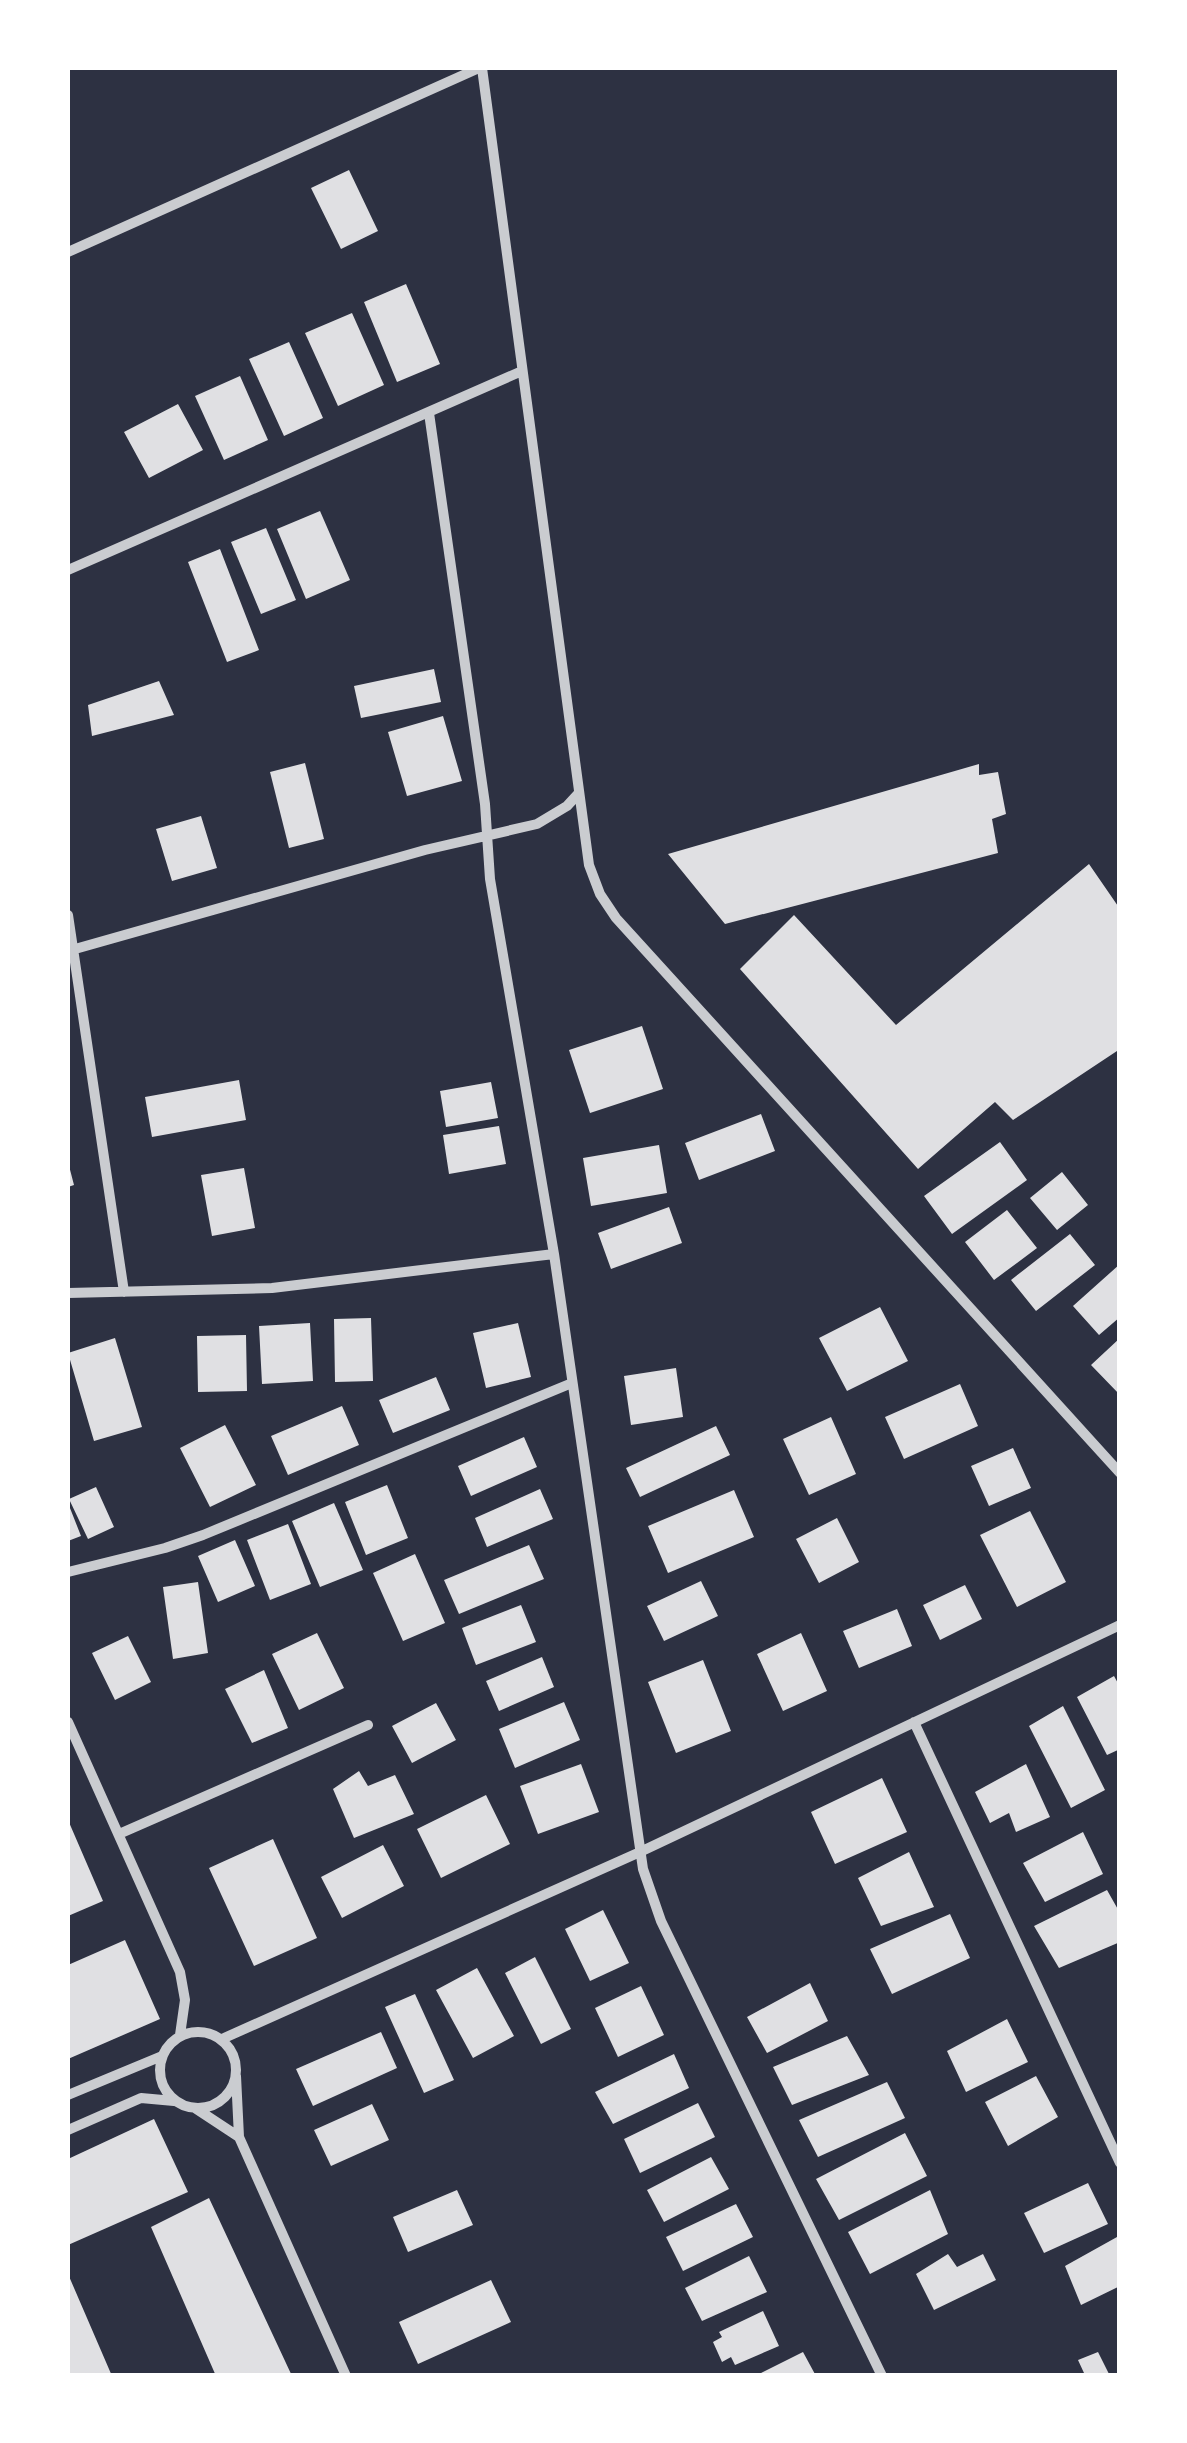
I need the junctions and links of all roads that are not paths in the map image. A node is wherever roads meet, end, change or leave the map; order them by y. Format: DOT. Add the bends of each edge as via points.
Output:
graph roads {
  1 [pos="481,68"];
  2 [pos="68,252"];
  3 [pos="522,372"];
  4 [pos="429,412"];
  5 [pos="68,570"];
  6 [pos="579,793"];
  7 [pos="488,835"];
  8 [pos="68,915"];
  9 [pos="70,950"];
  10 [pos="554,1254"];
  11 [pos="124,1292"];
  12 [pos="68,1293"];
  13 [pos="572,1383"];
  14 [pos="1120,1473"];
  15 [pos="68,1572"];
  16 [pos="1118,1625"];
  17 [pos="68,1722"];
  18 [pos="914,1722"];
  19 [pos="368,1726"];
  20 [pos="119,1834"];
  21 [pos="640,1852"];
  22 [pos="180,2035"];
  23 [pos="222,2040"];
  24 [pos="162,2056"];
  25 [pos="236,2076"];
  26 [pos="68,2095"];
  27 [pos="175,2101"];
  28 [pos="195,2108"];
  29 [pos="68,2130"];
  30 [pos="239,2137"];
  31 [pos="1120,2163"];
  32 [pos="346,2376"];
  33 [pos="882,2376"];
  1 -- 2 [label="street"];
  1 -- 3 [label="street"];
  3 -- 4 [label="street"];
  3 -- 6 [label="street"];
  4 -- 5 [label="street"];
  4 -- 7 [label="street"];
  6 -- 7 [label="street" via="536,824"];
  6 -- 14 [label="street" via="589,865 616,918"];
  7 -- 9 [label="street"];
  7 -- 10 [label="street"];
  8 -- 9 [label="street"];
  9 -- 11 [label="street"];
  10 -- 11 [label="street" via="272,1288"];
  10 -- 13 [label="street"];
  11 -- 12 [label="street"];
  13 -- 15 [label="street" via="203,1536"];
  13 -- 21 [label="street"];
  16 -- 18 [label="street"];
  17 -- 20 [label="street"];
  18 -- 21 [label="street"];
  18 -- 31 [label="street"];
  19 -- 20 [label="street"];
  20 -- 22 [label="street" via="180,1972"];
  21 -- 23 [label="street"];
  21 -- 33 [label="street" via="661,1921"];
  22 -- 23 [label="street" via="211,2033"];
  22 -- 24 [label="street"];
  23 -- 25 [label="street" via="232,2049"];
  24 -- 26 [label="street"];
  24 -- 27 [label="street" via="162,2082"];
  25 -- 28 [label="street" via="224,2098"];
  25 -- 30 [label="street"];
  27 -- 28 [label="street"];
  27 -- 29 [label="street" via="141,2098"];
  28 -- 30 [label="street"];
  30 -- 32 [label="street"];
}
